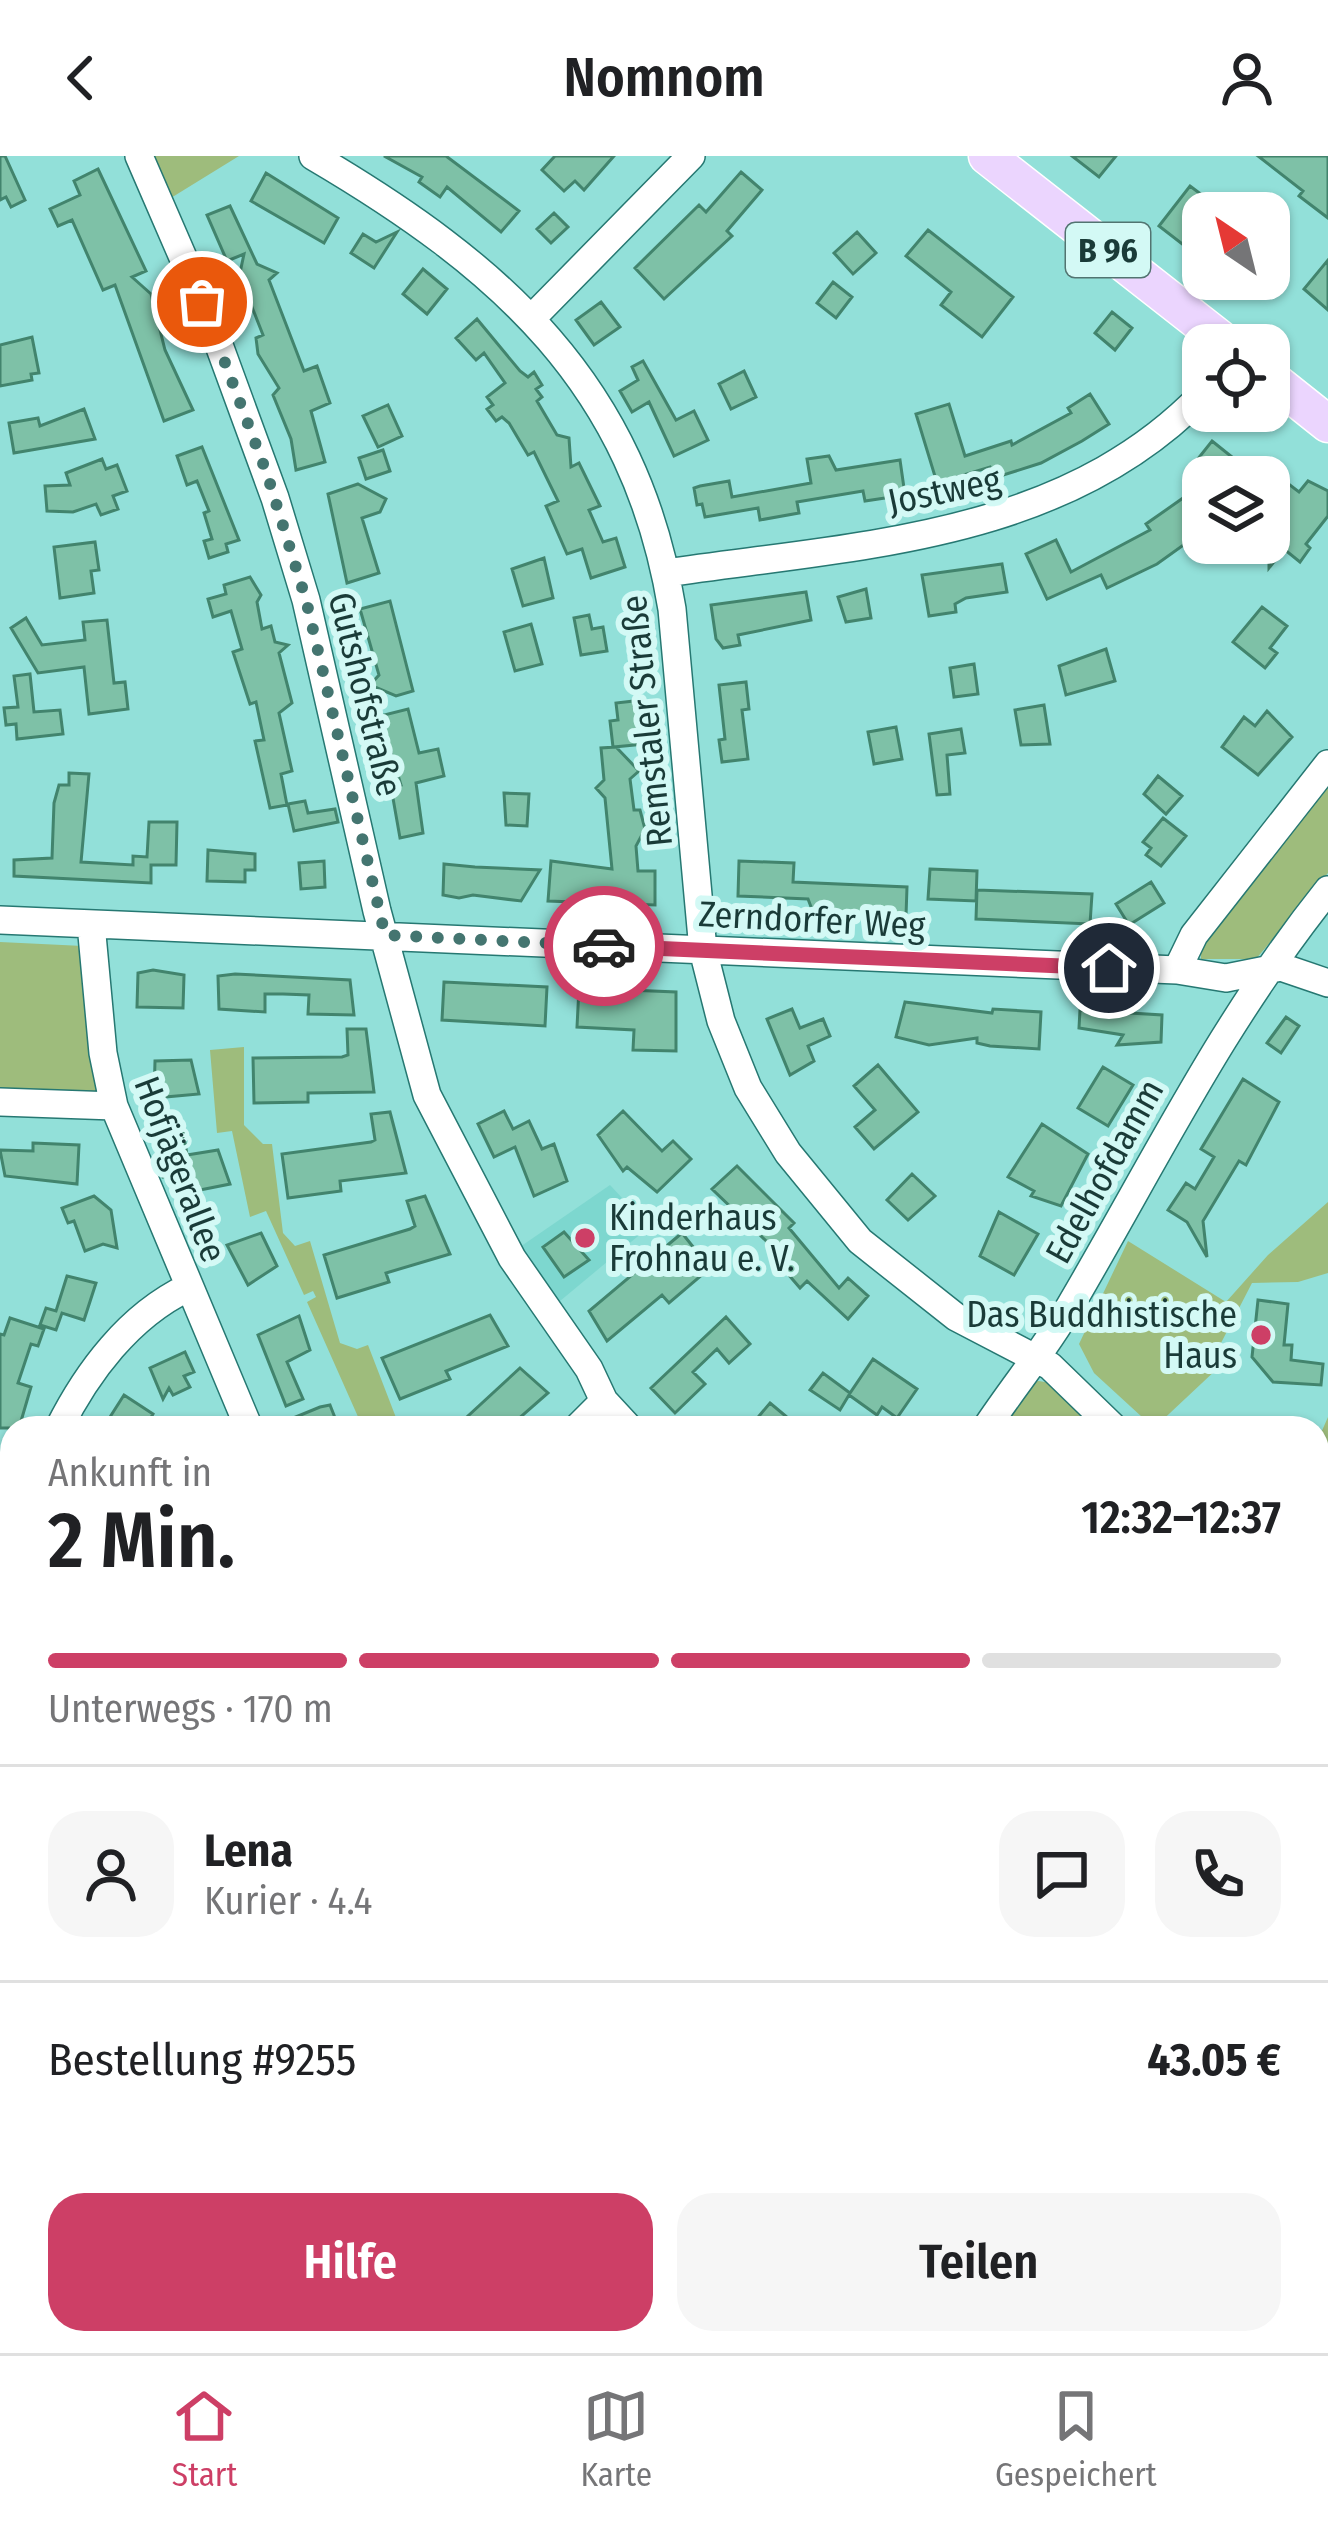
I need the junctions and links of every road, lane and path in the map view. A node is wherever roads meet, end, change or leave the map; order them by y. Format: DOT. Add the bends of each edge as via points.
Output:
graph roads {
  1 [pos="139,156"];
  2 [pos="313,156"];
  3 [pos="691,156"];
  4 [pos="987,156"];
  5 [pos="532,318"];
  6 [pos="1201,324"];
  7 [pos="1290,394"];
  8 [pos="1182,413"];
  9 [pos="1328,424"];
  10 [pos="666,573"];
  11 [pos="1328,764"];
  12 [pos="1328,890"];
  13 [pos="0,920"];
  14 [pos="91,924"];
  15 [pos="385,935"];
  16 [pos="703,950"];
  17 [pos="1269,967"];
  18 [pos="1177,970"];
  19 [pos="1328,982"];
  20 [pos="0,1102"];
  21 [pos="114,1106"];
  22 [pos="187,1288"];
  23 [pos="1036,1358"];
  24 [pos="604,1401"];
  25 [pos="67,1416"];
  26 [pos="243,1416"];
  27 [pos="590,1416"];
  28 [pos="618,1416"];
  29 [pos="995,1416"];
  30 [pos="1101,1416"];
  1 -- 15 [label="street, Gutshofstraße" via="274,494"];
  2 -- 5 [label="street, Remstaler Straße" via="434,230"];
  3 -- 5 [label="street"];
  4 -- 6 [label="main road, B 96"];
  5 -- 10 [label="street, Remstaler Straße" via="626,459"];
  7 -- 9 [label="main road"];
  8 -- 10 [label="street, Jostweg" via="1134,455 1007,516"];
  10 -- 16 [label="street, Remstaler Straße"];
  11 -- 18 [label="street" via="1194,934"];
  12 -- 17 [label="street, Edelhofdamm"];
  13 -- 14 [label="street, Zerndorfer Weg"];
  14 -- 15 [label="street, Zerndorfer Weg"];
  14 -- 21 [label="street, Hofjägerallee"];
  15 -- 16 [label="street, Zerndorfer Weg"];
  15 -- 24 [label="street, Gutshofstraße" via="416,1064 442,1132"];
  16 -- 18 [label="street, Zerndorfer Weg"];
  16 -- 23 [label="street, Remstaler Straße" via="748,1088 831,1211 936,1303"];
  17 -- 18 [label="street, Zerndorfer Weg" via="1226,978"];
  17 -- 19 [label="street, Zerndorfer Weg"];
  17 -- 23 [label="street, Edelhofdamm"];
  20 -- 21 [label="street"];
  21 -- 22 [label="street, Hofjägerallee"];
  22 -- 25 [label="street" via="112,1347"];
  22 -- 26 [label="street, Hofjägerallee"];
  23 -- 29 [label="street, Edelhofdamm"];
  23 -- 30 [label="street, Remstaler Straße"];
  24 -- 27 [label="street"];
  24 -- 28 [label="street, Gutshofstraße"];
}
